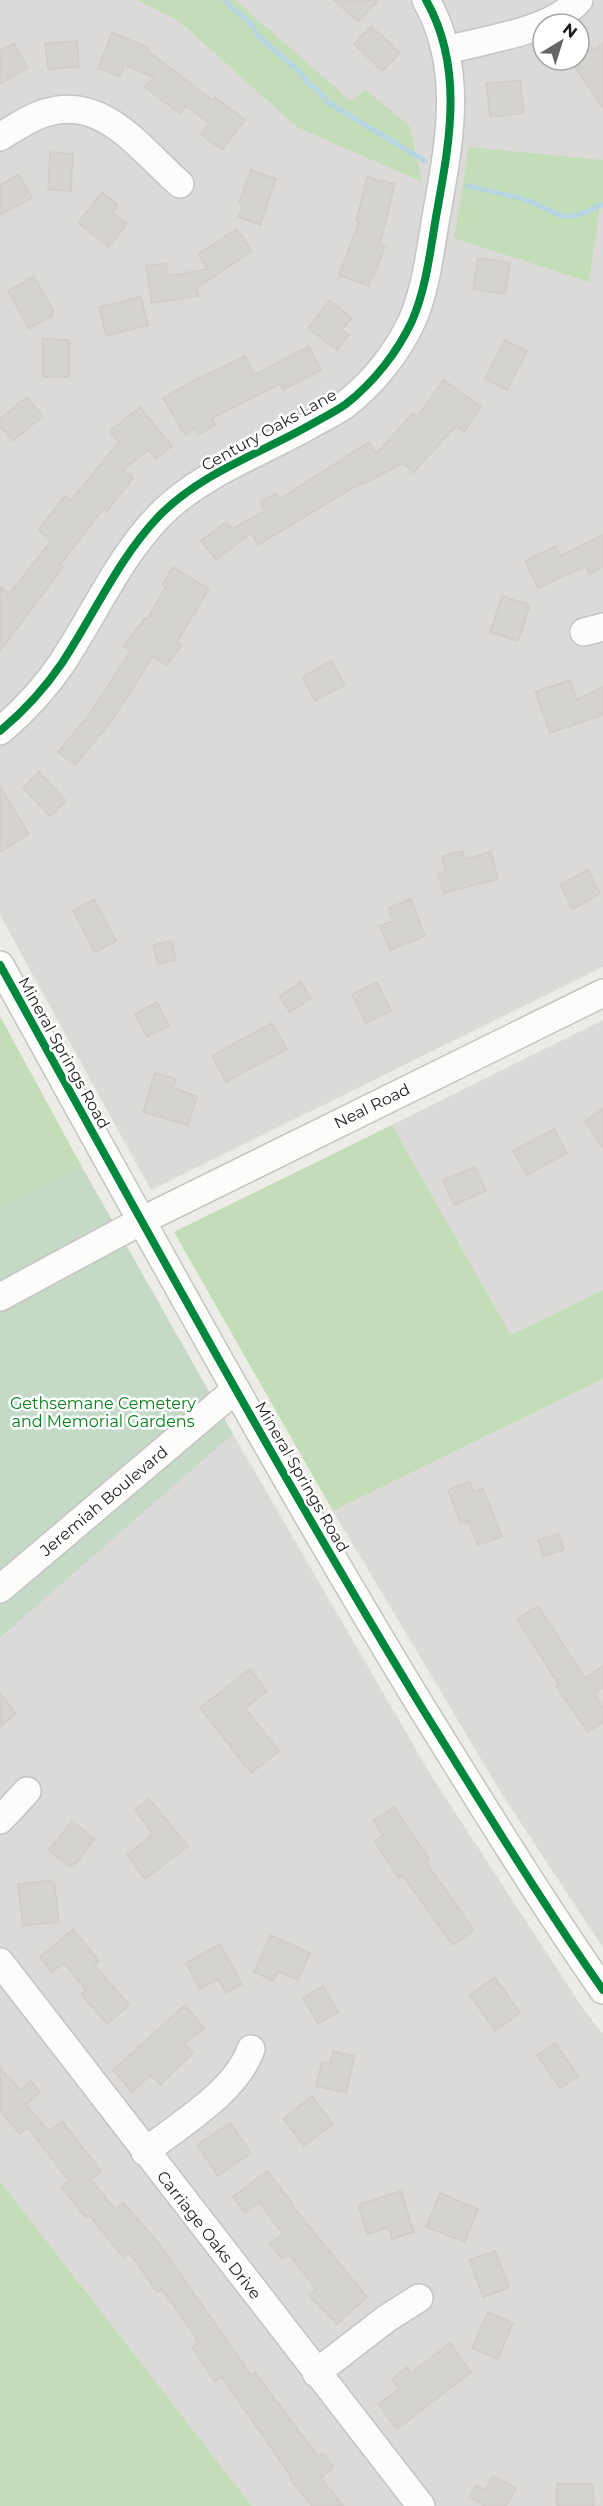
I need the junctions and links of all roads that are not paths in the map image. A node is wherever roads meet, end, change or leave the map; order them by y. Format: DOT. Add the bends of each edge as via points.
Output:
graph roads {
  1 [pos="426,0"];
  2 [pos="579,0"];
  3 [pos="447,50"];
  4 [pos="0,137"];
  5 [pos="180,184"];
  6 [pos="0,731"];
  7 [pos="0,965"];
  8 [pos="603,993"];
  9 [pos="141,1221"];
  10 [pos="0,1298"];
  11 [pos="235,1390"];
  12 [pos="0,1589"];
  13 [pos="27,1791"];
  14 [pos="0,1820"];
  15 [pos="0,1962"];
  16 [pos="603,1990"];
  17 [pos="251,2049"];
  18 [pos="145,2152"];
  19 [pos="419,2298"];
  20 [pos="316,2373"];
  21 [pos="421,2506"];
  1 -- 3 [label="street, Century Oaks Lane"];
  2 -- 3 [label="street" via="549,22"];
  3 -- 6 [label="street, Century Oaks Lane" via="451,76 450,140 422,293 402,338 383,368 344,406 203,481 159,516 122,562 42,690"];
  4 -- 5 [label="street" via="44,113 91,112 121,129"];
  7 -- 9 [label="street, Mineral Springs Road"];
  8 -- 9 [label="street, Neal Road"];
  9 -- 10 [label="street"];
  9 -- 11 [label="street, Mineral Springs Road"];
  11 -- 12 [label="street, Jeremiah Boulevard"];
  11 -- 16 [label="street, Mineral Springs Road" via="491,1821"];
  13 -- 14 [label="street"];
  15 -- 18 [label="street, Carriage Oaks Drive"];
  17 -- 18 [label="street" via="237,2076 223,2090"];
  18 -- 20 [label="street, Carriage Oaks Drive"];
  19 -- 20 [label="street"];
  20 -- 21 [label="street, Carriage Oaks Drive"];
}
